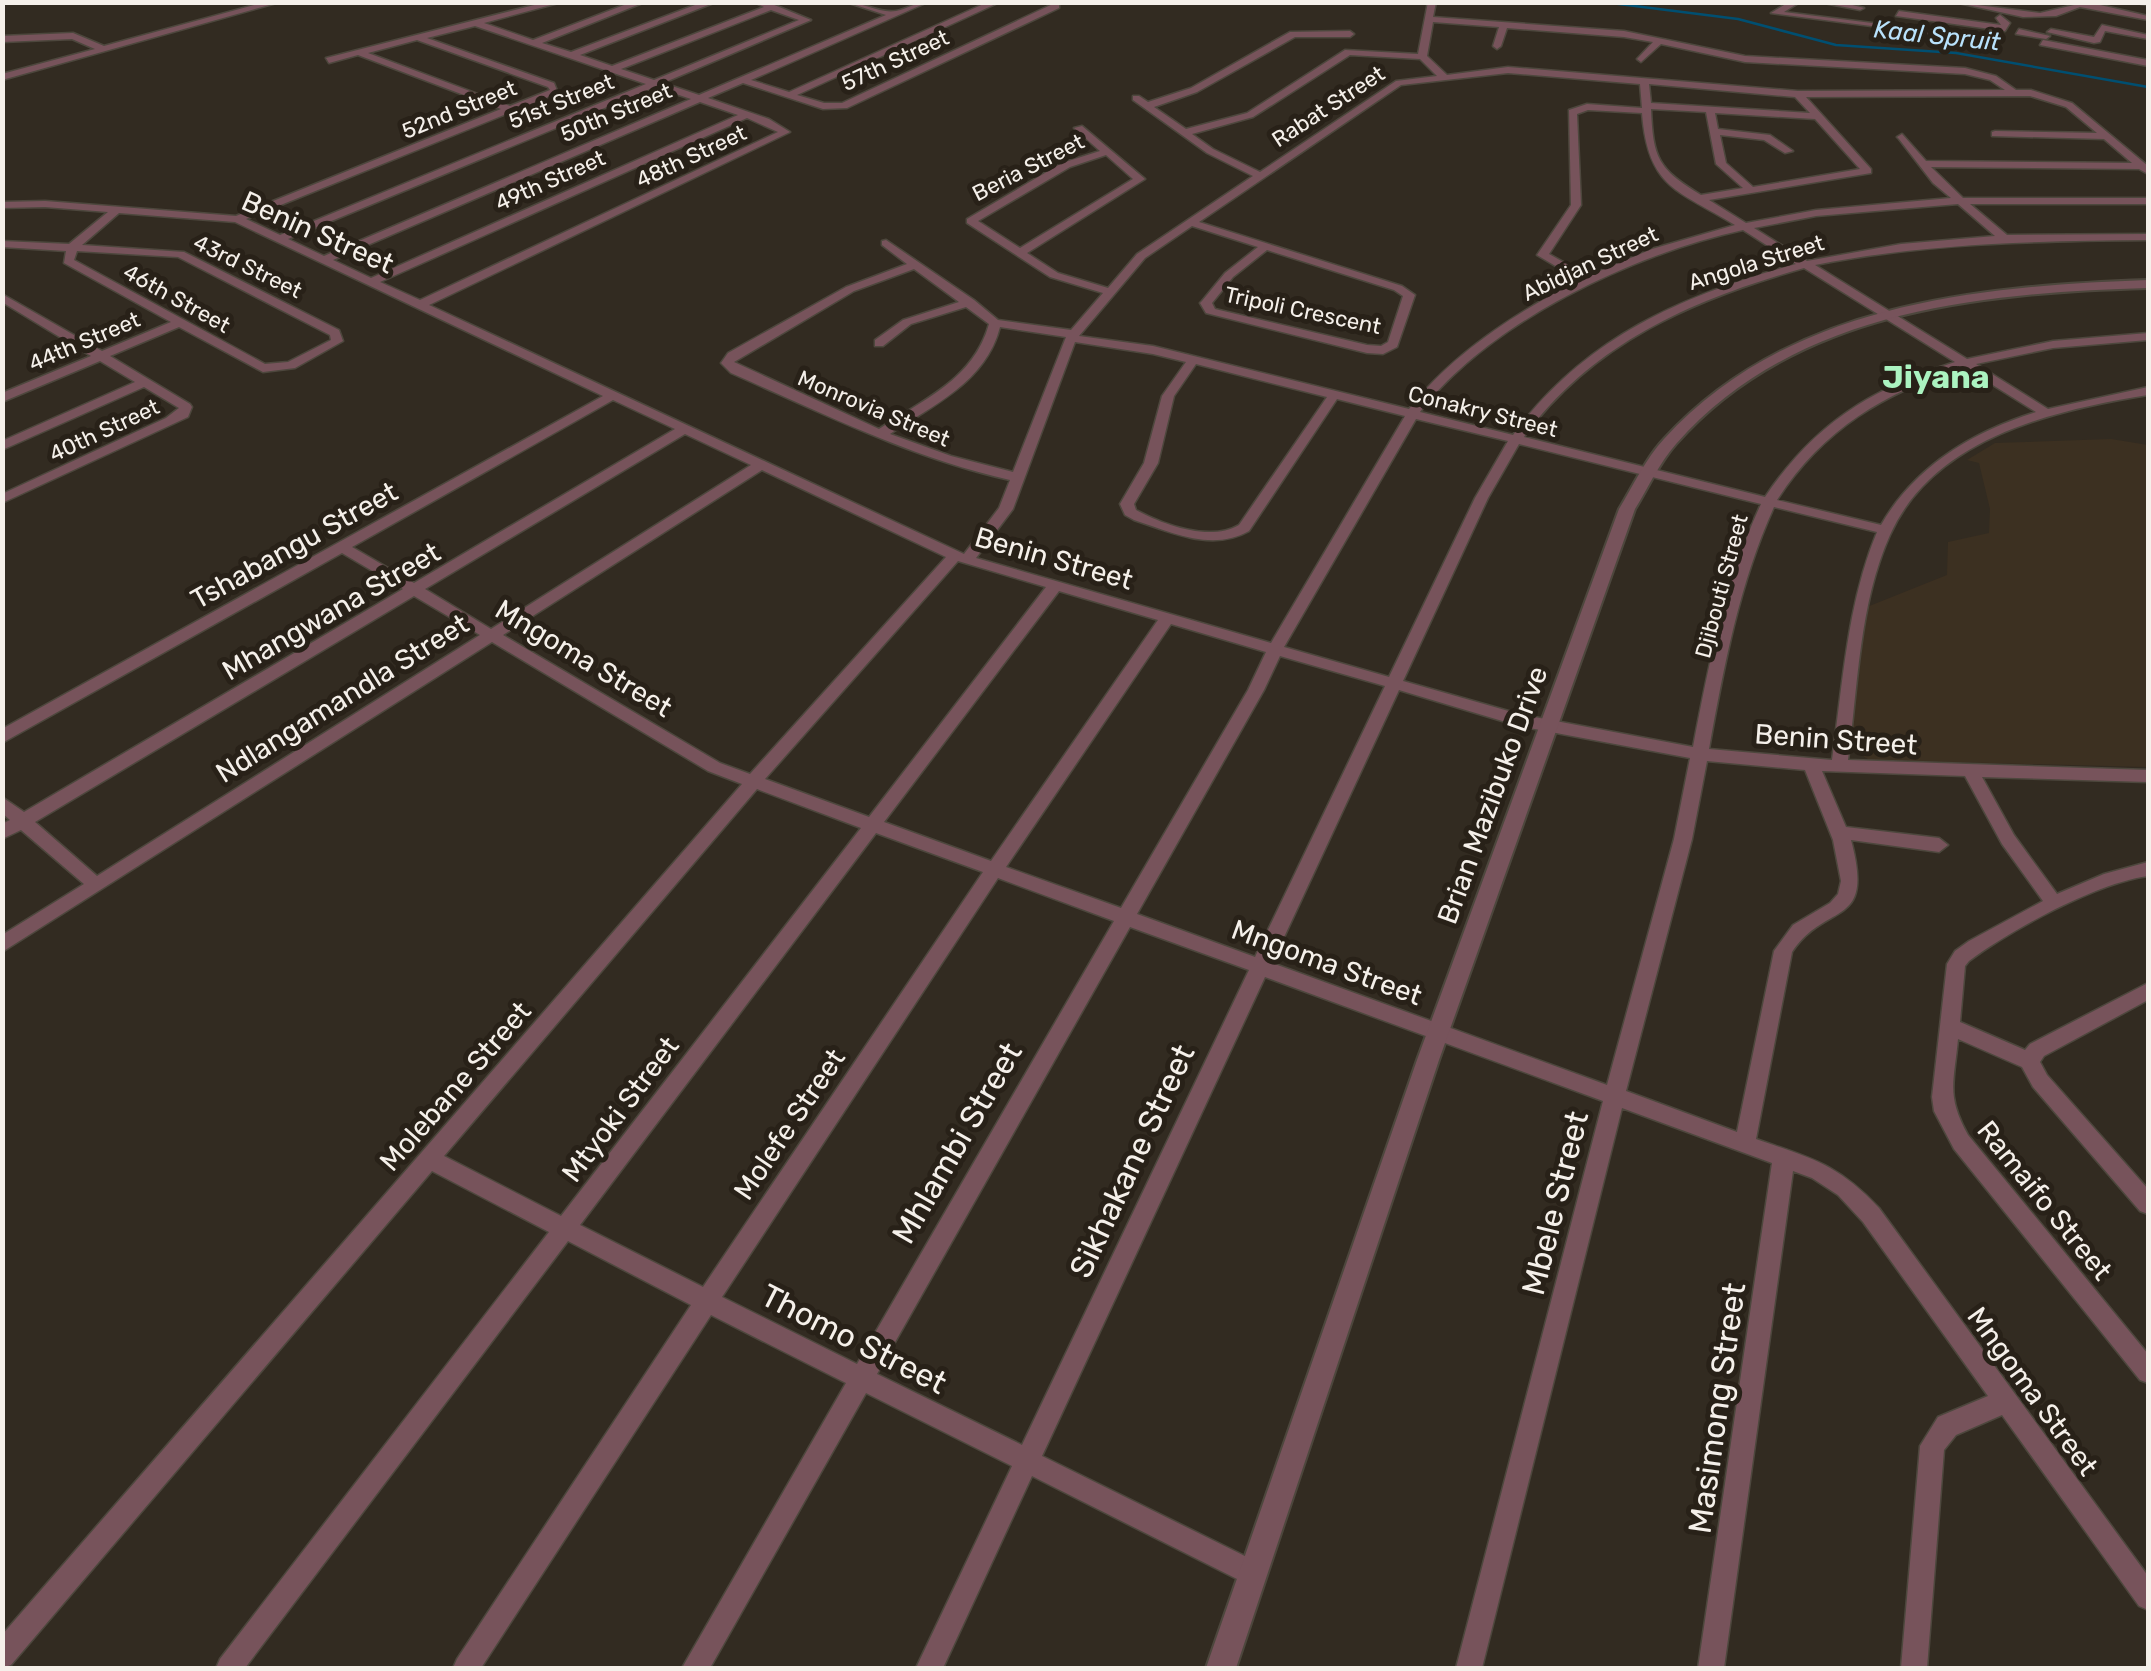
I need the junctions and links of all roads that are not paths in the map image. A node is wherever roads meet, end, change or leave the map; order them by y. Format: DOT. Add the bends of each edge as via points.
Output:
graph roads {
  1 [pos="276,2"];
  2 [pos="558,2"];
  3 [pos="641,2"];
  4 [pos="712,2"];
  5 [pos="758,2"];
  6 [pos="924,2"];
  7 [pos="996,2"];
  8 [pos="1041,2"];
  9 [pos="1432,2"];
  10 [pos="1796,2"];
  11 [pos="1823,2"];
  12 [pos="1958,2"];
  13 [pos="2097,2"];
  14 [pos="852,3"];
  15 [pos="1860,5"];
  16 [pos="771,7"];
  17 [pos="1898,7"];
  18 [pos="2074,8"];
  19 [pos="2004,14"];
  20 [pos="2148,15"];
  21 [pos="894,16"];
  22 [pos="1429,20"];
  23 [pos="1858,21"];
  24 [pos="472,22"];
  25 [pos="2131,24"];
  26 [pos="1504,25"];
  27 [pos="1898,26"];
  28 [pos="2019,32"];
  29 [pos="2148,37"];
  30 [pos="416,38"];
  31 [pos="2,39"];
  32 [pos="1996,40"];
  33 [pos="2045,40"];
  34 [pos="1897,41"];
  35 [pos="1658,42"];
  36 [pos="532,43"];
  37 [pos="1498,46"];
  38 [pos="104,50"];
  39 [pos="1348,52"];
  40 [pos="360,53"];
  41 [pos="1710,54"];
  42 [pos="570,56"];
  43 [pos="1422,57"];
  44 [pos="1641,59"];
  45 [pos="330,60"];
  46 [pos="2148,62"];
  47 [pos="611,70"];
  48 [pos="2,77"];
  49 [pos="1444,77"];
  50 [pos="744,80"];
  51 [pos="1644,82"];
  52 [pos="653,85"];
  53 [pos="1718,88"];
  54 [pos="2014,92"];
  55 [pos="1798,94"];
  56 [pos="789,95"];
  57 [pos="1136,98"];
  58 [pos="696,99"];
  59 [pos="1147,106"];
  60 [pos="1648,108"];
  61 [pos="512,110"];
  62 [pos="1710,111"];
  63 [pos="746,115"];
  64 [pos="1816,116"];
  65 [pos="1079,128"];
  66 [pos="1714,131"];
  67 [pos="1183,133"];
  68 [pos="1995,134"];
  69 [pos="2107,136"];
  70 [pos="1902,137"];
  71 [pos="1788,151"];
  72 [pos="1109,152"];
  73 [pos="1924,164"];
  74 [pos="2144,164"];
  75 [pos="1259,175"];
  76 [pos="1750,190"];
  77 [pos="1697,199"];
  78 [pos="1960,199"];
  79 [pos="2148,201"];
  80 [pos="2,205"];
  81 [pos="114,212"];
  82 [pos="237,219"];
  83 [pos="1189,222"];
  84 [pos="1742,226"];
  85 [pos="2148,236"];
  86 [pos="279,238"];
  87 [pos="2002,238"];
  88 [pos="886,243"];
  89 [pos="2,244"];
  90 [pos="73,246"];
  91 [pos="1266,246"];
  92 [pos="1019,252"];
  93 [pos="324,260"];
  94 [pos="916,264"];
  95 [pos="1803,265"];
  96 [pos="1588,281"];
  97 [pos="371,282"];
  98 [pos="2148,284"];
  99 [pos="1110,292"];
  100 [pos="2,297"];
  101 [pos="970,302"];
  102 [pos="419,305"];
  103 [pos="1886,314"];
  104 [pos="181,322"];
  105 [pos="995,323"];
  106 [pos="1072,336"];
  107 [pos="2148,336"];
  108 [pos="879,343"];
  109 [pos="332,346"];
  110 [pos="101,355"];
  111 [pos="1193,360"];
  112 [pos="1966,363"];
  113 [pos="146,382"];
  114 [pos="2148,391"];
  115 [pos="1334,395"];
  116 [pos="610,397"];
  117 [pos="2,398"];
  118 [pos="2046,412"];
  119 [pos="1412,414"];
  120 [pos="683,430"];
  121 [pos="880,434"];
  122 [pos="1517,440"];
  123 [pos="2,446"];
  124 [pos="760,466"];
  125 [pos="1647,472"];
  126 [pos="1020,478"];
  127 [pos="2,480"];
  128 [pos="18,491"];
  129 [pos="2,499"];
  130 [pos="1767,501"];
  131 [pos="1884,530"];
  132 [pos="342,547"];
  133 [pos="961,558"];
  134 [pos="1056,585"];
  135 [pos="418,589"];
  136 [pos="1168,616"];
  137 [pos="490,633"];
  138 [pos="1275,649"];
  139 [pos="1394,682"];
  140 [pos="1548,727"];
  141 [pos="2,737"];
  142 [pos="1700,754"];
  143 [pos="1811,765"];
  144 [pos="1839,767"];
  145 [pos="1971,771"];
  146 [pos="2148,776"];
  147 [pos="753,782"];
  148 [pos="2,803"];
  149 [pos="24,820"];
  150 [pos="874,826"];
  151 [pos="1837,832"];
  152 [pos="2,833"];
  153 [pos="1938,845"];
  154 [pos="992,869"];
  155 [pos="2148,870"];
  156 [pos="95,884"];
  157 [pos="2055,904"];
  158 [pos="1126,915"];
  159 [pos="2,944"];
  160 [pos="1260,968"];
  161 [pos="2148,992"];
  162 [pos="1948,1026"];
  163 [pos="1440,1033"];
  164 [pos="2029,1062"];
  165 [pos="1617,1095"];
  166 [pos="1746,1142"];
  167 [pos="1784,1156"];
  168 [pos="429,1159"];
  169 [pos="2148,1204"];
  170 [pos="564,1227"];
  171 [pos="704,1300"];
  172 [pos="2148,1372"];
  173 [pos="860,1377"];
  174 [pos="2006,1402"];
  175 [pos="1025,1462"];
  176 [pos="1252,1573"];
  177 [pos="2148,1597"];
  178 [pos="2,1656"];
  179 [pos="229,1668"];
  180 [pos="466,1668"];
  181 [pos="694,1668"];
  182 [pos="929,1668"];
  183 [pos="1220,1668"];
  184 [pos="1469,1668"];
  185 [pos="1711,1668"];
  186 [pos="1914,1668"];
  1 -- 38 [label="street"];
  2 -- 24 [label="street"];
  3 -- 36 [label="street"];
  4 -- 42 [label="street"];
  5 -- 16 [label="street, 51st Street"];
  6 -- 21 [label="street, 50th Street"];
  7 -- 56 [label="street"];
  8 -- 56 [label="street, 57th Street" via="1056,6 844,106"];
  9 -- 22 [label="street"];
  10 -- 23 [label="street" via="1774,14 1853,26"];
  11 -- 15 [label="street"];
  12 -- 19 [label="street"];
  13 -- 20 [label="street"];
  14 -- 21 [label="street"];
  15 -- 23 [label="street"];
  16 -- 47 [label="street"];
  16 -- 52 [label="street, 51st Street" via="807,20"];
  17 -- 19 [label="street" via="2004,28"];
  17 -- 27 [label="street"];
  18 -- 19 [label="street"];
  18 -- 20 [label="street"];
  18 -- 25 [label="street"];
  18 -- 33 [label="street"];
  21 -- 50 [label="street, 50th Street"];
  22 -- 26 [label="street"];
  22 -- 43 [label="street"];
  23 -- 27 [label="street"];
  24 -- 30 [label="street"];
  24 -- 36 [label="street, 48th Street"];
  26 -- 35 [label="street"];
  26 -- 37 [label="street"];
  27 -- 32 [label="street"];
  27 -- 34 [label="street"];
  28 -- 33 [label="street"];
  29 -- 33 [label="street" via="2102,28 2102,41"];
  30 -- 40 [label="street"];
  30 -- 61 [label="street, 52nd Street" via="556,88"];
  31 -- 38 [label="street" via="73,36"];
  33 -- 46 [label="street"];
  35 -- 41 [label="street"];
  35 -- 44 [label="street"];
  36 -- 42 [label="street, 48th Street"];
  38 -- 48 [label="street"];
  39 -- 43 [label="street"];
  39 -- 59 [label="street" via="1352,29 1293,34 1188,93"];
  39 -- 67 [label="street" via="1250,115"];
  40 -- 45 [label="street"];
  40 -- 61 [label="street"];
  41 -- 53 [label="street"];
  41 -- 54 [label="street" via="1965,71"];
  42 -- 47 [label="street, 48th Street"];
  43 -- 49 [label="street"];
  47 -- 52 [label="street, 48th Street"];
  49 -- 51 [label="street, Rabat Street" via="1508,70"];
  49 -- 75 [label="street, Rabat Street" via="1394,85"];
  50 -- 56 [label="street, 57th Street"];
  50 -- 58 [label="street, 50th Street"];
  51 -- 53 [label="street, Rabat Street"];
  51 -- 60 [label="street"];
  52 -- 58 [label="street, 48th Street"];
  52 -- 86 [label="street, 51st Street"];
  53 -- 55 [label="street, Rabat Street"];
  54 -- 55 [label="street, Rabat Street"];
  54 -- 69 [label="street, Rabat Street" via="2064,102"];
  55 -- 64 [label="street"];
  57 -- 59 [label="street"];
  58 -- 63 [label="street, 48th Street"];
  58 -- 93 [label="street, 50th Street"];
  59 -- 67 [label="street"];
  60 -- 62 [label="street"];
  60 -- 77 [label="street" via="1656,167"];
  60 -- 96 [label="street" via="1572,112 1576,205 1543,255"];
  61 -- 82 [label="street, 52nd Street"];
  62 -- 64 [label="street"];
  62 -- 66 [label="street"];
  63 -- 97 [label="street, 49th Street"];
  63 -- 102 [label="street, 48th Street" via="785,132"];
  64 -- 76 [label="street" via="1867,171"];
  65 -- 72 [label="street"];
  66 -- 71 [label="street" via="1767,137"];
  66 -- 76 [label="street" via="1723,168"];
  67 -- 75 [label="street"];
  68 -- 69 [label="street"];
  69 -- 74 [label="street"];
  70 -- 73 [label="street"];
  72 -- 92 [label="street" via="1138,174 1138,183"];
  72 -- 92 [label="street, Beria Street" via="1066,165 973,217 973,224"];
  73 -- 74 [label="street"];
  73 -- 78 [label="street"];
  75 -- 83 [label="street, Rabat Street"];
  76 -- 77 [label="street"];
  77 -- 84 [label="street"];
  78 -- 79 [label="street, Abidjan Street"];
  78 -- 84 [label="street, Abidjan Street"];
  78 -- 87 [label="street"];
  80 -- 81 [label="street, Benin Street"];
  81 -- 82 [label="street, Benin Street"];
  81 -- 90 [label="street"];
  82 -- 86 [label="street, Benin Street"];
  83 -- 91 [label="street, Tripoli Crescent"];
  83 -- 99 [label="street, Rabat Street" via="1148,250"];
  84 -- 95 [label="street"];
  84 -- 96 [label="street, Abidjan Street" via="1657,251"];
  85 -- 87 [label="street, Angola Street"];
  86 -- 93 [label="street, Benin Street"];
  87 -- 95 [label="street, Angola Street" via="1904,246"];
  88 -- 94 [label="street"];
  89 -- 90 [label="street, 43rd Street"];
  90 -- 104 [label="street, 46th Street" via="70,263"];
  90 -- 109 [label="street, 43rd Street" via="188,257 335,333"];
  91 -- 91 [label="street, Tripoli Crescent" via="1407,292 1393,344 1367,349 1208,309 1229,275"];
  92 -- 99 [label="street" via="1060,278"];
  93 -- 97 [label="street, Benin Street"];
  94 -- 101 [label="street"];
  94 -- 121 [label="street, Monrovia Street" via="850,289 728,363"];
  95 -- 103 [label="street"];
  95 -- 122 [label="street, Angola Street" via="1720,290 1638,330 1586,364"];
  96 -- 119 [label="street, Abidjan Street" via="1483,344"];
  97 -- 102 [label="street, Benin Street"];
  98 -- 103 [label="street, Brian Mazibuko Drive" via="1996,294"];
  99 -- 106 [label="street, Rabat Street"];
  100 -- 110 [label="street, 40th Street"];
  101 -- 105 [label="street"];
  101 -- 108 [label="street" via="907,322"];
  102 -- 116 [label="street, Benin Street"];
  103 -- 112 [label="street"];
  103 -- 125 [label="street, Brian Mazibuko Drive" via="1811,340 1740,378 1693,415"];
  104 -- 109 [label="street, 46th Street" via="268,369"];
  104 -- 110 [label="street, 44th Street"];
  105 -- 106 [label="street, Conakry Street"];
  105 -- 121 [label="street" via="975,370"];
  106 -- 111 [label="street, Conakry Street"];
  106 -- 126 [label="street, Rabat Street"];
  107 -- 112 [label="street, Djibouti Street" via="2066,342"];
  110 -- 113 [label="street, 40th Street"];
  110 -- 117 [label="street, 44th Street"];
  111 -- 115 [label="street, Conakry Street"];
  111 -- 115 [label="street" via="1168,396 1151,463 1126,504 1139,518 1226,537 1244,528"];
  112 -- 118 [label="street"];
  112 -- 130 [label="street, Djibouti Street" via="1848,416 1797,460"];
  113 -- 123 [label="street"];
  113 -- 128 [label="street, 40th Street" via="184,404 183,414"];
  114 -- 118 [label="street"];
  115 -- 119 [label="street, Conakry Street"];
  116 -- 120 [label="street, Benin Street"];
  116 -- 132 [label="street, Tshabangu Street"];
  118 -- 131 [label="street" via="1954,456"];
  119 -- 122 [label="street, Conakry Street"];
  119 -- 138 [label="street, Abidjan Street"];
  120 -- 124 [label="street, Benin Street"];
  120 -- 135 [label="street, Mhangwana Street"];
  121 -- 126 [label="street, Monrovia Street" via="964,468"];
  122 -- 125 [label="street, Conakry Street"];
  122 -- 139 [label="street, Angola Street"];
  124 -- 133 [label="street, Benin Street"];
  124 -- 137 [label="street, Ndlangamandla Street"];
  125 -- 130 [label="street, Conakry Street"];
  125 -- 140 [label="street, Brian Mazibuko Drive" via="1627,509"];
  126 -- 133 [label="street, Rabat Street" via="995,527"];
  127 -- 128 [label="street"];
  128 -- 129 [label="street, 40th Street"];
  130 -- 131 [label="street, Conakry Street"];
  130 -- 142 [label="street, Djibouti Street" via="1741,574"];
  131 -- 144 [label="street" via="1862,614"];
  132 -- 135 [label="street, Mngoma Street"];
  132 -- 141 [label="street, Tshabangu Street"];
  133 -- 134 [label="street, Benin Street"];
  133 -- 147 [label="street, Molebane Street"];
  134 -- 136 [label="street, Benin Street"];
  134 -- 150 [label="street, Mtyoki Street"];
  135 -- 137 [label="street, Mngoma Street"];
  135 -- 149 [label="street, Mhangwana Street"];
  136 -- 138 [label="street, Benin Street"];
  136 -- 154 [label="street, Molefe Street"];
  137 -- 147 [label="street, Mngoma Street" via="682,750"];
  137 -- 156 [label="street, Ndlangamandla Street"];
  138 -- 139 [label="street, Benin Street"];
  138 -- 158 [label="street, Mhlambi Street"];
  139 -- 140 [label="street, Benin Street"];
  139 -- 160 [label="street, Sikhakane Street"];
  140 -- 142 [label="street, Benin Street"];
  140 -- 163 [label="street, Brian Mazibuko Drive"];
  142 -- 143 [label="street, Benin Street"];
  142 -- 165 [label="street, Mbele Street"];
  143 -- 144 [label="street, Benin Street"];
  143 -- 151 [label="street"];
  144 -- 145 [label="street, Benin Street"];
  145 -- 146 [label="street, Benin Street"];
  145 -- 157 [label="street" via="2008,839"];
  147 -- 150 [label="street, Mngoma Street"];
  147 -- 168 [label="street, Molebane Street"];
  148 -- 149 [label="street"];
  149 -- 152 [label="street, Mhangwana Street"];
  149 -- 156 [label="street"];
  150 -- 154 [label="street, Mngoma Street"];
  150 -- 170 [label="street, Mtyoki Street"];
  151 -- 153 [label="street"];
  151 -- 166 [label="street" via="1852,888 1846,900 1794,933 1783,951"];
  154 -- 158 [label="street, Mngoma Street"];
  154 -- 171 [label="street, Molefe Street"];
  155 -- 157 [label="street, Ramaifo Street" via="2131,870"];
  156 -- 159 [label="street, Ndlangamandla Street"];
  157 -- 162 [label="street, Ramaifo Street" via="1962,956"];
  158 -- 160 [label="street, Mngoma Street"];
  158 -- 173 [label="street, Mhlambi Street"];
  160 -- 163 [label="street, Mngoma Street"];
  160 -- 175 [label="street, Sikhakane Street"];
  161 -- 164 [label="street" via="2037,1050"];
  162 -- 164 [label="street"];
  162 -- 172 [label="street, Ramaifo Street" via="1942,1098 1950,1125"];
  163 -- 165 [label="street, Mngoma Street"];
  163 -- 176 [label="street, Brian Mazibuko Drive"];
  164 -- 169 [label="street"];
  165 -- 166 [label="street, Mngoma Street"];
  165 -- 184 [label="street, Mbele Street"];
  166 -- 167 [label="street, Mngoma Street"];
  167 -- 174 [label="street, Mngoma Street" via="1858,1200"];
  167 -- 185 [label="street, Masimong Street"];
  168 -- 170 [label="street, Thomo Street"];
  168 -- 178 [label="street, Molebane Street"];
  170 -- 171 [label="street, Thomo Street"];
  170 -- 179 [label="street, Mtyoki Street"];
  171 -- 173 [label="street, Thomo Street"];
  171 -- 180 [label="street, Molefe Street"];
  173 -- 175 [label="street, Thomo Street"];
  173 -- 181 [label="street, Mhlambi Street"];
  174 -- 177 [label="street, Mngoma Street"];
  174 -- 186 [label="street" via="1947,1426 1932,1446"];
  175 -- 176 [label="street, Thomo Street"];
  175 -- 182 [label="street, Sikhakane Street"];
  176 -- 183 [label="street, Brian Mazibuko Drive"];
}
